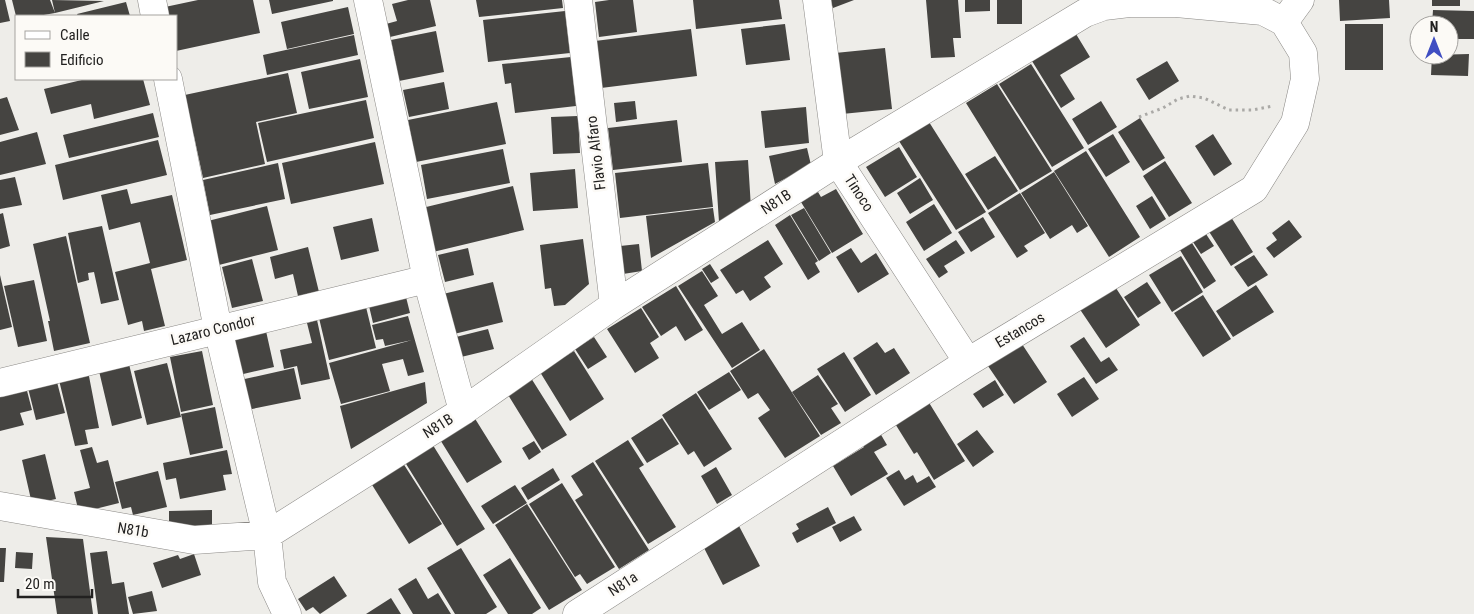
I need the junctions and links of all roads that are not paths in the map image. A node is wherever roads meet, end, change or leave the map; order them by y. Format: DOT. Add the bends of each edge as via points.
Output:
graph roads {
  1 [pos="152,0"];
  2 [pos="368,0"];
  3 [pos="578,0"];
  4 [pos="817,0"];
  5 [pos="1300,0"];
  6 [pos="155,15"];
  7 [pos="1284,22"];
  8 [pos="168,80"];
  9 [pos="838,162"];
  10 [pos="427,278"];
  11 [pos="614,305"];
  12 [pos="218,329"];
  13 [pos="968,362"];
  14 [pos="0,383"];
  15 [pos="463,411"];
  16 [pos="0,506"];
  17 [pos="267,535"];
  18 [pos="668,554"];
  19 [pos="287,614"];
  20 [pos="578,614"];
  1 -- 6 [label="street"];
  2 -- 10 [label="street"];
  3 -- 11 [label="street, Flavio Alfaro"];
  4 -- 9 [label="street, Tinoco"];
  5 -- 7 [label="street"];
  7 -- 9 [label="street, N81B" via="1263,11 1230,7 1176,3 1104,6 1085,14"];
  7 -- 13 [label="street, Estancos" via="1304,58 1305,80 1295,123 1254,189"];
  8 -- 12 [label="street"];
  9 -- 11 [label="street, N81B"];
  9 -- 13 [label="street, Tinoco"];
  10 -- 12 [label="street, Lazaro Condor"];
  10 -- 15 [label="street"];
  11 -- 15 [label="street, N81B"];
  12 -- 14 [label="street, Lazaro Condor"];
  12 -- 17 [label="street"];
  13 -- 18 [label="street, Estancos"];
  15 -- 17 [label="street, N81B"];
  16 -- 17 [label="street, N81b" via="194,540"];
  17 -- 19 [label="street" via="272,582"];
  18 -- 20 [label="street, N81a"];
}
